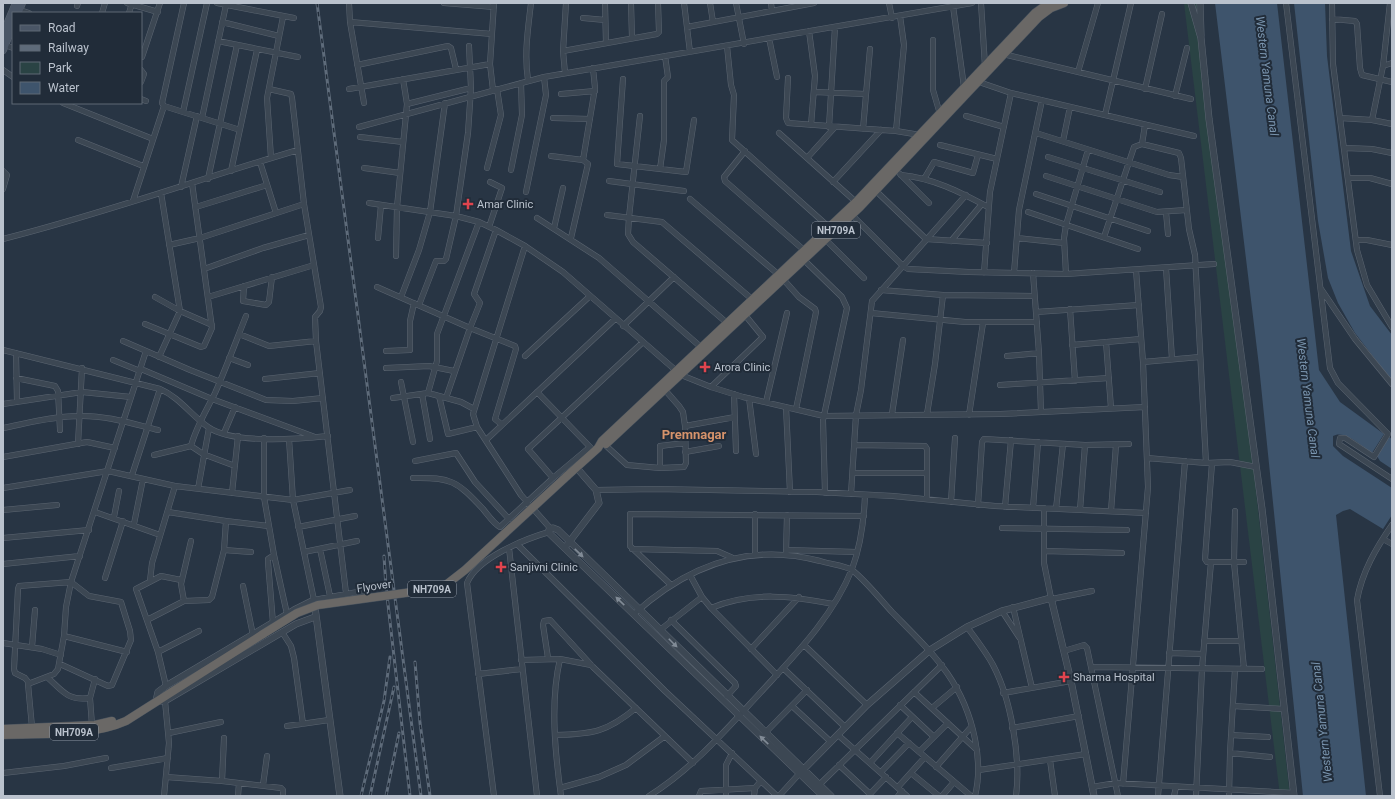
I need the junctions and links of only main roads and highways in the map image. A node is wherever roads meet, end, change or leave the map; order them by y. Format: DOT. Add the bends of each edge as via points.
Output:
graph roads {
  1 [pos="1049,3"];
  2 [pos="1064,3"];
  3 [pos="8,23"];
  4 [pos="3,34"];
  5 [pos="4,47"];
  6 [pos="975,80"];
  7 [pos="849,213"];
  8 [pos="782,277"];
  9 [pos="678,374"];
  10 [pos="598,446"];
  11 [pos="141,710"];
  12 [pos="3,729"];
  13 [pos="3,735"];
  1 -- 6 [label="highway, NH709A" via="1035,13"];
  2 -- 6 [label="highway, NH709A" via="1039,17"];
  3 -- 4 [label="main road"];
  3 -- 5 [label="main road"];
  6 -- 7 [label="highway, NH709A" via="964,87 856,202"];
  6 -- 7 [label="highway, NH709A" via="898,172"];
  7 -- 8 [label="highway, NH709A" via="804,260"];
  7 -- 8 [label="highway, NH709A" via="805,251"];
  8 -- 9 [label="highway, NH709A"];
  8 -- 9 [label="highway, NH709A" via="728,323"];
  9 -- 10 [label="highway, NH709A"];
  9 -- 10 [label="highway, NH709A" via="664,390"];
  10 -- 11 [label="highway, Flyover / NH709A, bridge" via="447,584 434,589 318,605 297,613 161,700"];
  11 -- 12 [label="highway, NH709A" via="111,722 92,725"];
  11 -- 13 [label="highway, NH709A" via="113,727 94,731"];
}
